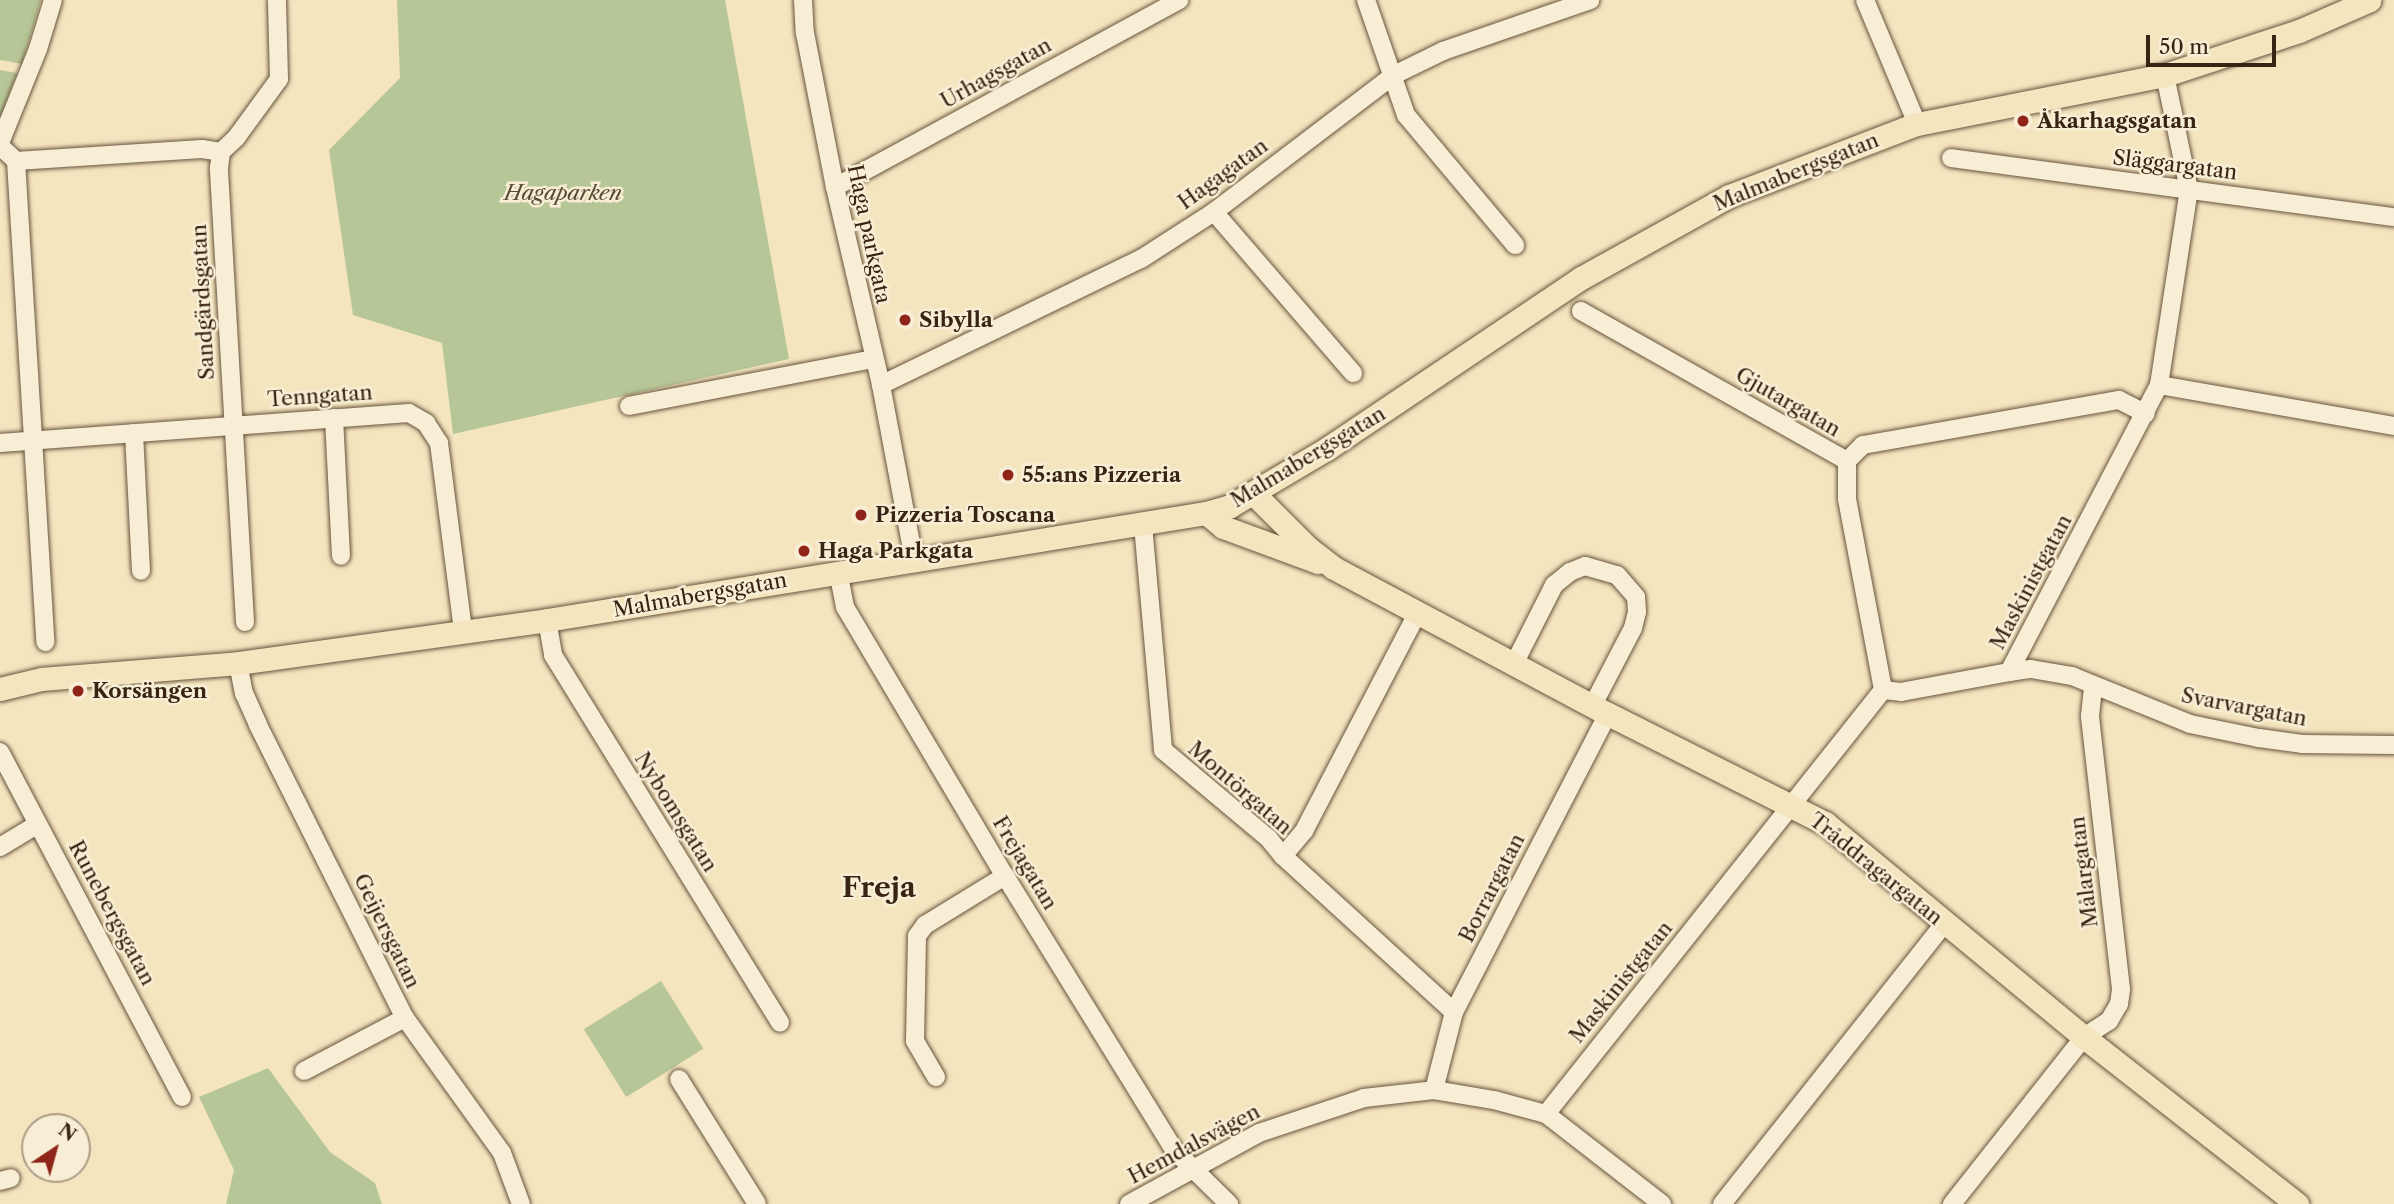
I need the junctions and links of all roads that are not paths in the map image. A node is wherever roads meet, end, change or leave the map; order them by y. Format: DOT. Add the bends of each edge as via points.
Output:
graph roads {
  1 [pos="53,0"];
  2 [pos="277,0"];
  3 [pos="803,0"];
  4 [pos="1179,0"];
  5 [pos="1366,0"];
  6 [pos="1590,0"];
  7 [pos="1865,0"];
  8 [pos="2370,0"];
  9 [pos="1394,75"];
  10 [pos="2165,75"];
  11 [pos="1917,124"];
  12 [pos="0,144"];
  13 [pos="221,152"];
  14 [pos="1951,158"];
  15 [pos="16,161"];
  16 [pos="835,187"];
  17 [pos="2189,190"];
  18 [pos="1214,212"];
  19 [pos="2394,217"];
  20 [pos="1515,245"];
  21 [pos="1581,311"];
  22 [pos="874,359"];
  23 [pos="1353,373"];
  24 [pos="881,385"];
  25 [pos="2159,386"];
  26 [pos="629,406"];
  27 [pos="2146,414"];
  28 [pos="334,418"];
  29 [pos="233,424"];
  30 [pos="2394,426"];
  31 [pos="135,433"];
  32 [pos="32,440"];
  33 [pos="0,443"];
  34 [pos="1847,461"];
  35 [pos="1253,493"];
  36 [pos="1206,513"];
  37 [pos="1143,525"];
  38 [pos="341,556"];
  39 [pos="914,559"];
  40 [pos="1334,568"];
  41 [pos="141,571"];
  42 [pos="838,571"];
  43 [pos="1417,614"];
  44 [pos="547,620"];
  45 [pos="245,622"];
  46 [pos="463,631"];
  47 [pos="45,642"];
  48 [pos="238,663"];
  49 [pos="1514,664"];
  50 [pos="2009,672"];
  51 [pos="0,674"];
  52 [pos="41,679"];
  53 [pos="2093,686"];
  54 [pos="0,689"];
  55 [pos="1883,690"];
  56 [pos="1600,710"];
  57 [pos="2394,745"];
  58 [pos="0,752"];
  59 [pos="1792,804"];
  60 [pos="38,824"];
  61 [pos="0,847"];
  62 [pos="1283,856"];
  63 [pos="1005,876"];
  64 [pos="1945,923"];
  65 [pos="1454,1012"];
  66 [pos="405,1018"];
  67 [pos="780,1022"];
  68 [pos="2084,1037"];
  69 [pos="304,1071"];
  70 [pos="936,1077"];
  71 [pos="679,1079"];
  72 [pos="1434,1090"];
  73 [pos="182,1097"];
  74 [pos="1546,1114"];
  75 [pos="1192,1169"];
  76 [pos="521,1204"];
  77 [pos="757,1204"];
  78 [pos="1129,1204"];
  79 [pos="1229,1204"];
  80 [pos="1662,1204"];
  81 [pos="1722,1204"];
  82 [pos="1952,1204"];
  83 [pos="2297,1204"];
  1 -- 12 [label="street"];
  2 -- 13 [label="street" via="279,79 243,130"];
  3 -- 16 [label="street, Haga parkgata" via="804,33"];
  4 -- 16 [label="street, Urhagsgatan"];
  5 -- 9 [label="street"];
  6 -- 9 [label="street, Hagagatan" via="1443,51"];
  7 -- 11 [label="street"];
  8 -- 10 [label="main road, Malmabergsgatan" via="2298,31"];
  9 -- 18 [label="street, Hagagatan"];
  9 -- 20 [label="street" via="1406,115"];
  10 -- 11 [label="main road, Malmabergsgatan"];
  10 -- 17 [label="street, Maskinistgatan"];
  11 -- 35 [label="main road, Malmabergsgatan" via="1765,181 1689,217 1581,278 1416,391"];
  12 -- 15 [label="street"];
  13 -- 15 [label="street" via="202,149"];
  13 -- 29 [label="street, Sandgärdsgatan"];
  14 -- 17 [label="street, Släggargatan"];
  15 -- 32 [label="street"];
  16 -- 22 [label="street, Haga parkgata"];
  17 -- 19 [label="street, Släggargatan"];
  17 -- 25 [label="street, Maskinistgatan"];
  18 -- 23 [label="street"];
  18 -- 24 [label="street, Hagagatan" via="1141,259"];
  21 -- 34 [label="street, Gjutargatan"];
  22 -- 24 [label="street, Haga parkgata"];
  22 -- 26 [label="street"];
  24 -- 39 [label="street, Haga parkgata"];
  25 -- 27 [label="street, Maskinistgatan"];
  25 -- 30 [label="street"];
  27 -- 34 [label="street, Gjutargatan" via="2119,400 1863,445"];
  27 -- 50 [label="street, Maskinistgatan"];
  28 -- 29 [label="street, Tenngatan"];
  28 -- 38 [label="street"];
  28 -- 46 [label="street, Tenngatan" via="409,412 426,423 439,443"];
  29 -- 31 [label="street, Tenngatan"];
  29 -- 45 [label="street, Sandgärdsgatan"];
  31 -- 32 [label="street, Tenngatan"];
  31 -- 41 [label="street"];
  32 -- 33 [label="street, Tenngatan"];
  32 -- 47 [label="street"];
  34 -- 55 [label="street" via="1847,499"];
  35 -- 36 [label="main road, Malmabergsgatan"];
  35 -- 40 [label="main road, Tråddragargatan"];
  36 -- 37 [label="main road, Malmabergsgatan"];
  36 -- 40 [label="main road, Tråddragargatan" via="1223,527"];
  37 -- 39 [label="main road, Malmabergsgatan"];
  37 -- 62 [label="street, Montörgatan" via="1163,750 1242,815"];
  39 -- 42 [label="main road, Malmabergsgatan"];
  40 -- 43 [label="main road, Tråddragargatan"];
  42 -- 44 [label="main road, Malmabergsgatan"];
  42 -- 63 [label="street, Frejagatan" via="845,607"];
  43 -- 49 [label="main road, Tråddragargatan"];
  43 -- 62 [label="street" via="1304,831"];
  44 -- 46 [label="main road, Malmabergsgatan"];
  44 -- 67 [label="street, Nybomsgatan" via="553,655"];
  46 -- 48 [label="main road, Malmabergsgatan"];
  48 -- 52 [label="main road, Malmabergsgatan"];
  48 -- 66 [label="street, Geijersgatan" via="258,725"];
  49 -- 56 [label="main road, Tråddragargatan"];
  49 -- 56 [label="street, Borrargatan" via="1554,585 1586,566 1617,575 1636,597 1637,612"];
  50 -- 53 [label="street, Svarvargatan" via="2053,672"];
  50 -- 55 [label="street, Maskinistgatan" via="1901,692"];
  51 -- 52 [label="main road, Malmabergsgatan"];
  52 -- 54 [label="main road, Malmabergsgatan"];
  53 -- 57 [label="street, Svarvargatan" via="2190,724 2259,738 2302,744"];
  53 -- 68 [label="street, Målargatan" via="2094,764 2121,989 2109,1021"];
  55 -- 59 [label="street, Maskinistgatan"];
  56 -- 59 [label="main road, Tråddragargatan"];
  56 -- 65 [label="street, Borrargatan"];
  58 -- 60 [label="street, Runebergsgatan"];
  59 -- 64 [label="main road, Tråddragargatan" via="1825,823"];
  59 -- 74 [label="street, Maskinistgatan"];
  60 -- 61 [label="street"];
  60 -- 73 [label="street, Runebergsgatan"];
  62 -- 65 [label="street, Montörgatan"];
  63 -- 70 [label="street" via="925,925 917,936 915,1041"];
  63 -- 75 [label="street, Frejagatan" via="1175,1151"];
  64 -- 68 [label="main road, Tråddragargatan"];
  64 -- 81 [label="street"];
  65 -- 72 [label="street, Borrargatan"];
  66 -- 69 [label="street"];
  66 -- 76 [label="street, Geijersgatan" via="502,1153"];
  68 -- 82 [label="street, Målargatan"];
  68 -- 83 [label="main road, Tråddragargatan"];
  71 -- 77 [label="street"];
  72 -- 74 [label="street, Hemdalsvägen"];
  72 -- 75 [label="street, Hemdalsvägen" via="1386,1093 1313,1113 1241,1141"];
  74 -- 80 [label="street, Hemdalsvägen"];
  75 -- 78 [label="street, Hemdalsvägen"];
  75 -- 79 [label="street, Frejagatan"];
}
